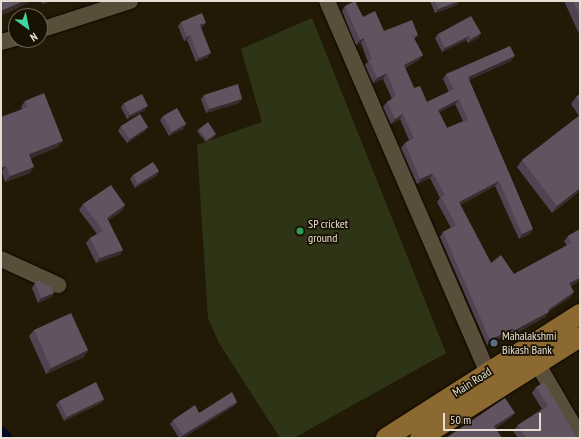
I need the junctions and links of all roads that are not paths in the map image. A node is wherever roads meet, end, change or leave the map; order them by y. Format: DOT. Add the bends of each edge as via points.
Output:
graph roads {
  1 [pos="130,1"];
  2 [pos="326,1"];
  3 [pos="48,27"];
  4 [pos="1,259"];
  5 [pos="58,285"];
  6 [pos="580,314"];
  7 [pos="580,337"];
  8 [pos="537,363"];
  9 [pos="492,380"];
  10 [pos="580,437"];
  11 [pos="386,438"];
  12 [pos="420,438"];
  1 -- 3 [label="street"];
  2 -- 9 [label="street"];
  4 -- 5 [label="street"];
  6 -- 9 [label="main road, Main Road"];
  7 -- 8 [label="main road, Main Road"];
  8 -- 9 [label="main road, Main Road"];
  8 -- 10 [label="street"];
  9 -- 11 [label="main road, Main Road"];
  9 -- 12 [label="main road, Main Road"];
}
